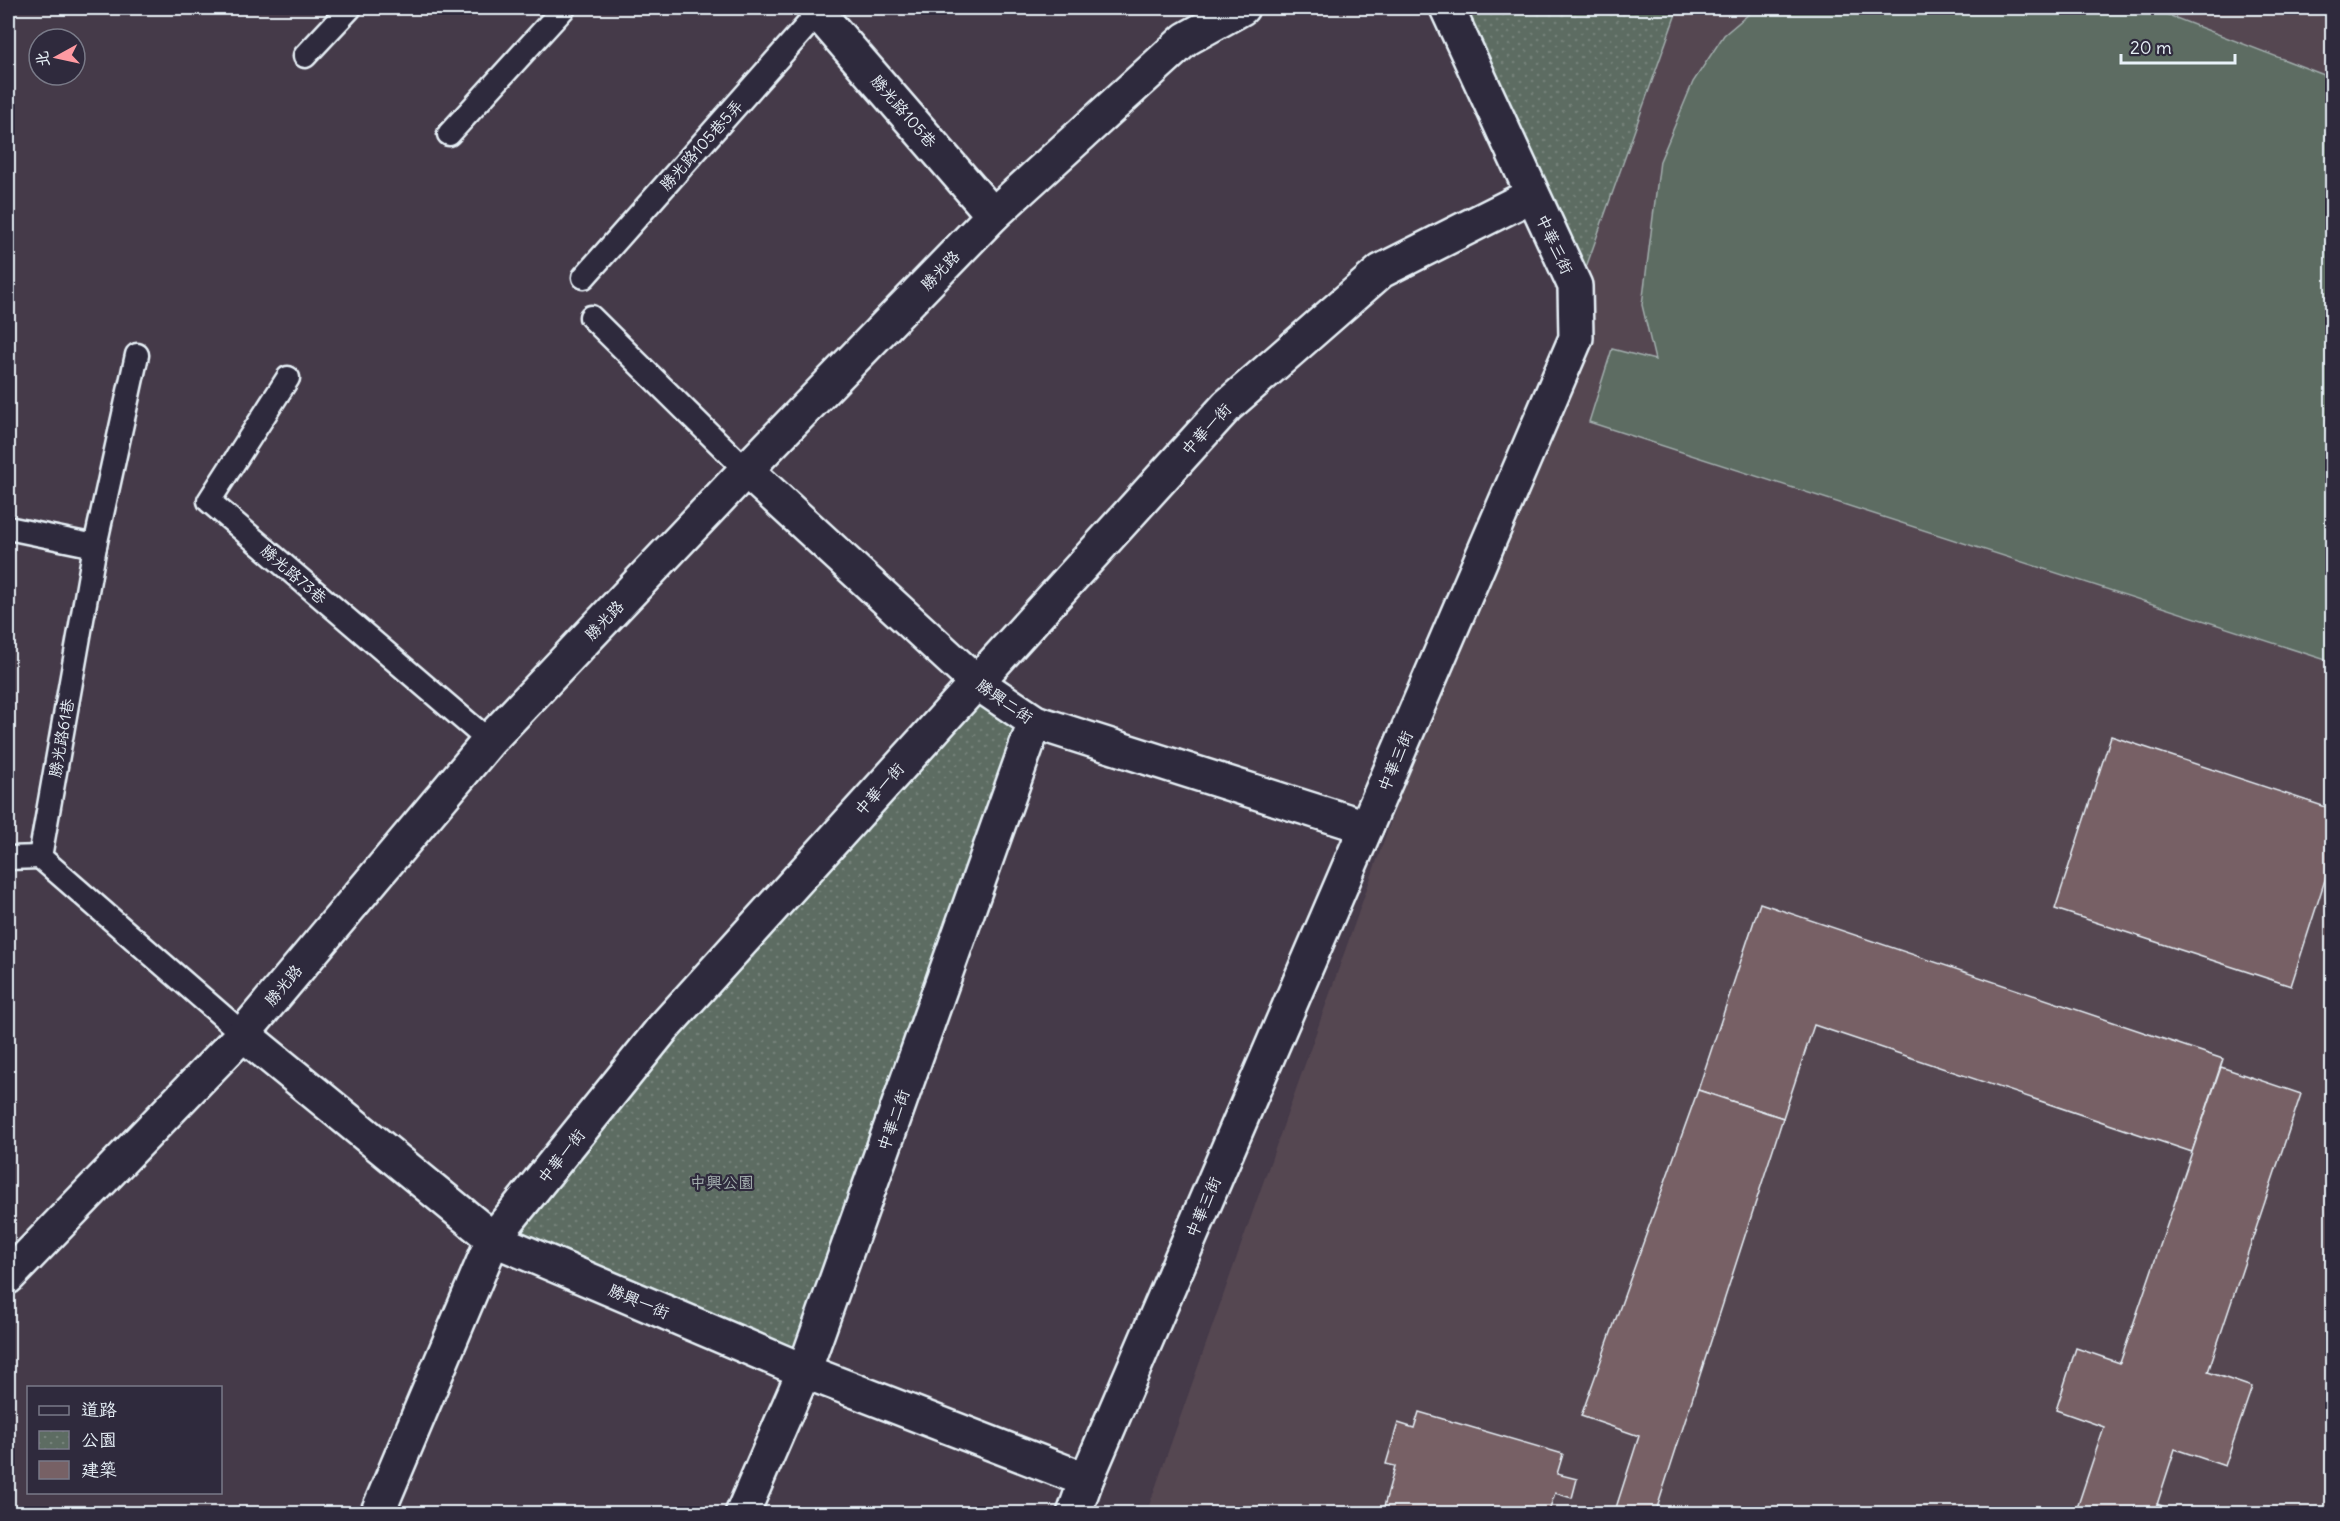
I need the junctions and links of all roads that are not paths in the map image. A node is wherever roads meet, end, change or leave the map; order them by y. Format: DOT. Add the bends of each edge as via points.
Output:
graph roads {
  1 [pos="350,8"];
  2 [pos="564,8"];
  3 [pos="1242,8"];
  4 [pos="1447,8"];
  5 [pos="819,9"];
  6 [pos="305,56"];
  7 [pos="449,134"];
  8 [pos="1532,195"];
  9 [pos="993,215"];
  10 [pos="584,277"];
  11 [pos="591,317"];
  12 [pos="137,355"];
  13 [pos="288,378"];
  14 [pos="746,470"];
  15 [pos="8,528"];
  16 [pos="95,546"];
  17 [pos="976,682"];
  18 [pos="1035,722"];
  19 [pos="489,741"];
  20 [pos="1366,827"];
  21 [pos="40,857"];
  22 [pos="8,858"];
  23 [pos="243,1034"];
  24 [pos="493,1239"];
  25 [pos="8,1277"];
  26 [pos="804,1371"];
  27 [pos="1086,1480"];
  28 [pos="377,1514"];
  29 [pos="742,1514"];
  30 [pos="1074,1514"];
  1 -- 6 [label="lane"];
  2 -- 7 [label="lane"];
  3 -- 9 [label="street, 勝光路" via="1186,39"];
  4 -- 8 [label="street, 中華三街"];
  5 -- 9 [label="street, 勝光路105巷"];
  5 -- 10 [label="lane, 勝光路105巷5弄"];
  8 -- 17 [label="street, 中華一街" via="1381,270 1227,406"];
  8 -- 20 [label="street, 中華三街" via="1575,286 1576,338"];
  9 -- 14 [label="street, 勝光路"];
  11 -- 14 [label="lane"];
  12 -- 16 [label="lane, 勝光路61巷"];
  13 -- 19 [label="lane, 勝光路73巷" via="209,501"];
  14 -- 17 [label="street, 勝興二街"];
  14 -- 19 [label="street, 勝光路"];
  15 -- 16 [label="lane"];
  16 -- 21 [label="lane, 勝光路61巷"];
  17 -- 18 [label="street, 勝興二街"];
  17 -- 24 [label="street, 中華一街" via="663,1028"];
  18 -- 20 [label="street, 勝興二街"];
  18 -- 26 [label="street, 中華二街"];
  19 -- 23 [label="street, 勝光路"];
  20 -- 27 [label="street, 中華三街"];
  21 -- 22 [label="lane"];
  21 -- 23 [label="lane"];
  23 -- 24 [label="street, 勝興一街"];
  23 -- 25 [label="street, 勝光路"];
  24 -- 26 [label="street, 勝興一街"];
  24 -- 28 [label="street, 中華一街"];
  26 -- 27 [label="street, 勝興一街"];
  26 -- 29 [label="street, 中華二街"];
  27 -- 30 [label="street, 中華三街"];
}
